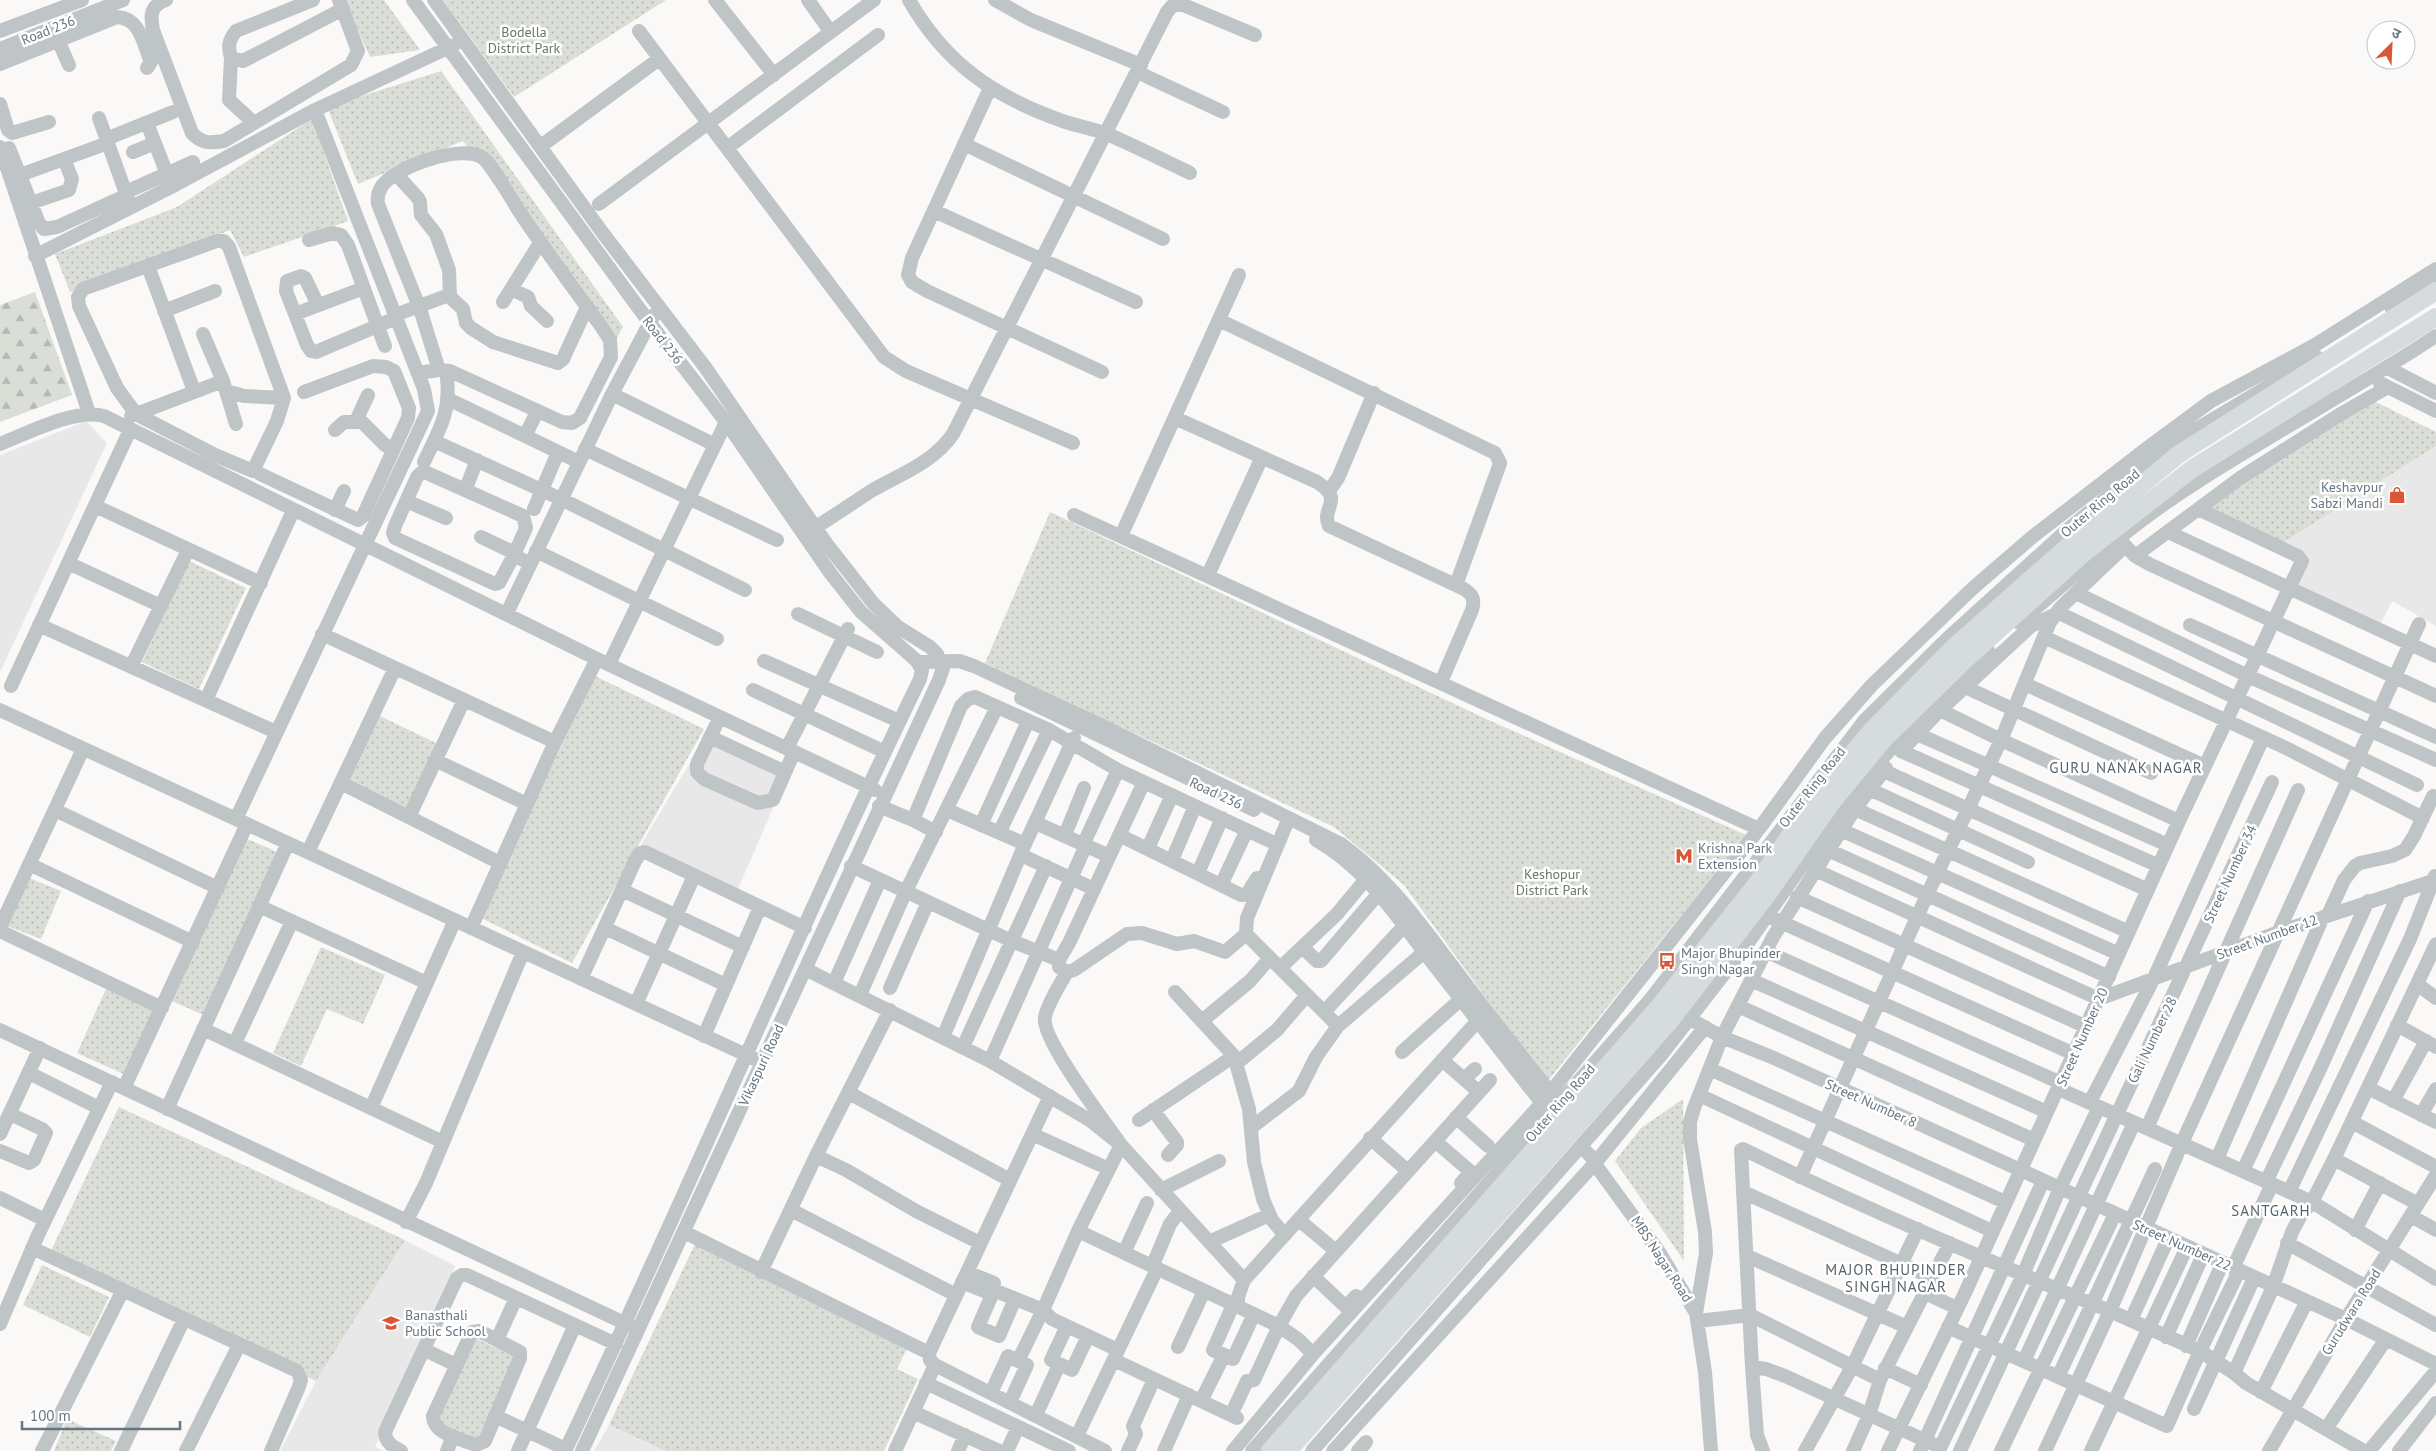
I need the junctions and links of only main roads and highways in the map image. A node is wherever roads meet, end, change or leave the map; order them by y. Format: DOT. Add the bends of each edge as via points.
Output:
graph roads {
  1 [pos="2436,291"];
  2 [pos="2436,316"];
  3 [pos="1270,1451"];
  4 [pos="1288,1451"];
  1 -- 3 [label="main road, Outer Ring Road" via="2178,454 1954,647 1873,729 1820,792 1755,886 1657,1009"];
  2 -- 4 [label="main road, Outer Ring Road" via="2192,469 2084,552 1885,738 1832,802 1767,895 1670,1021"];
}
